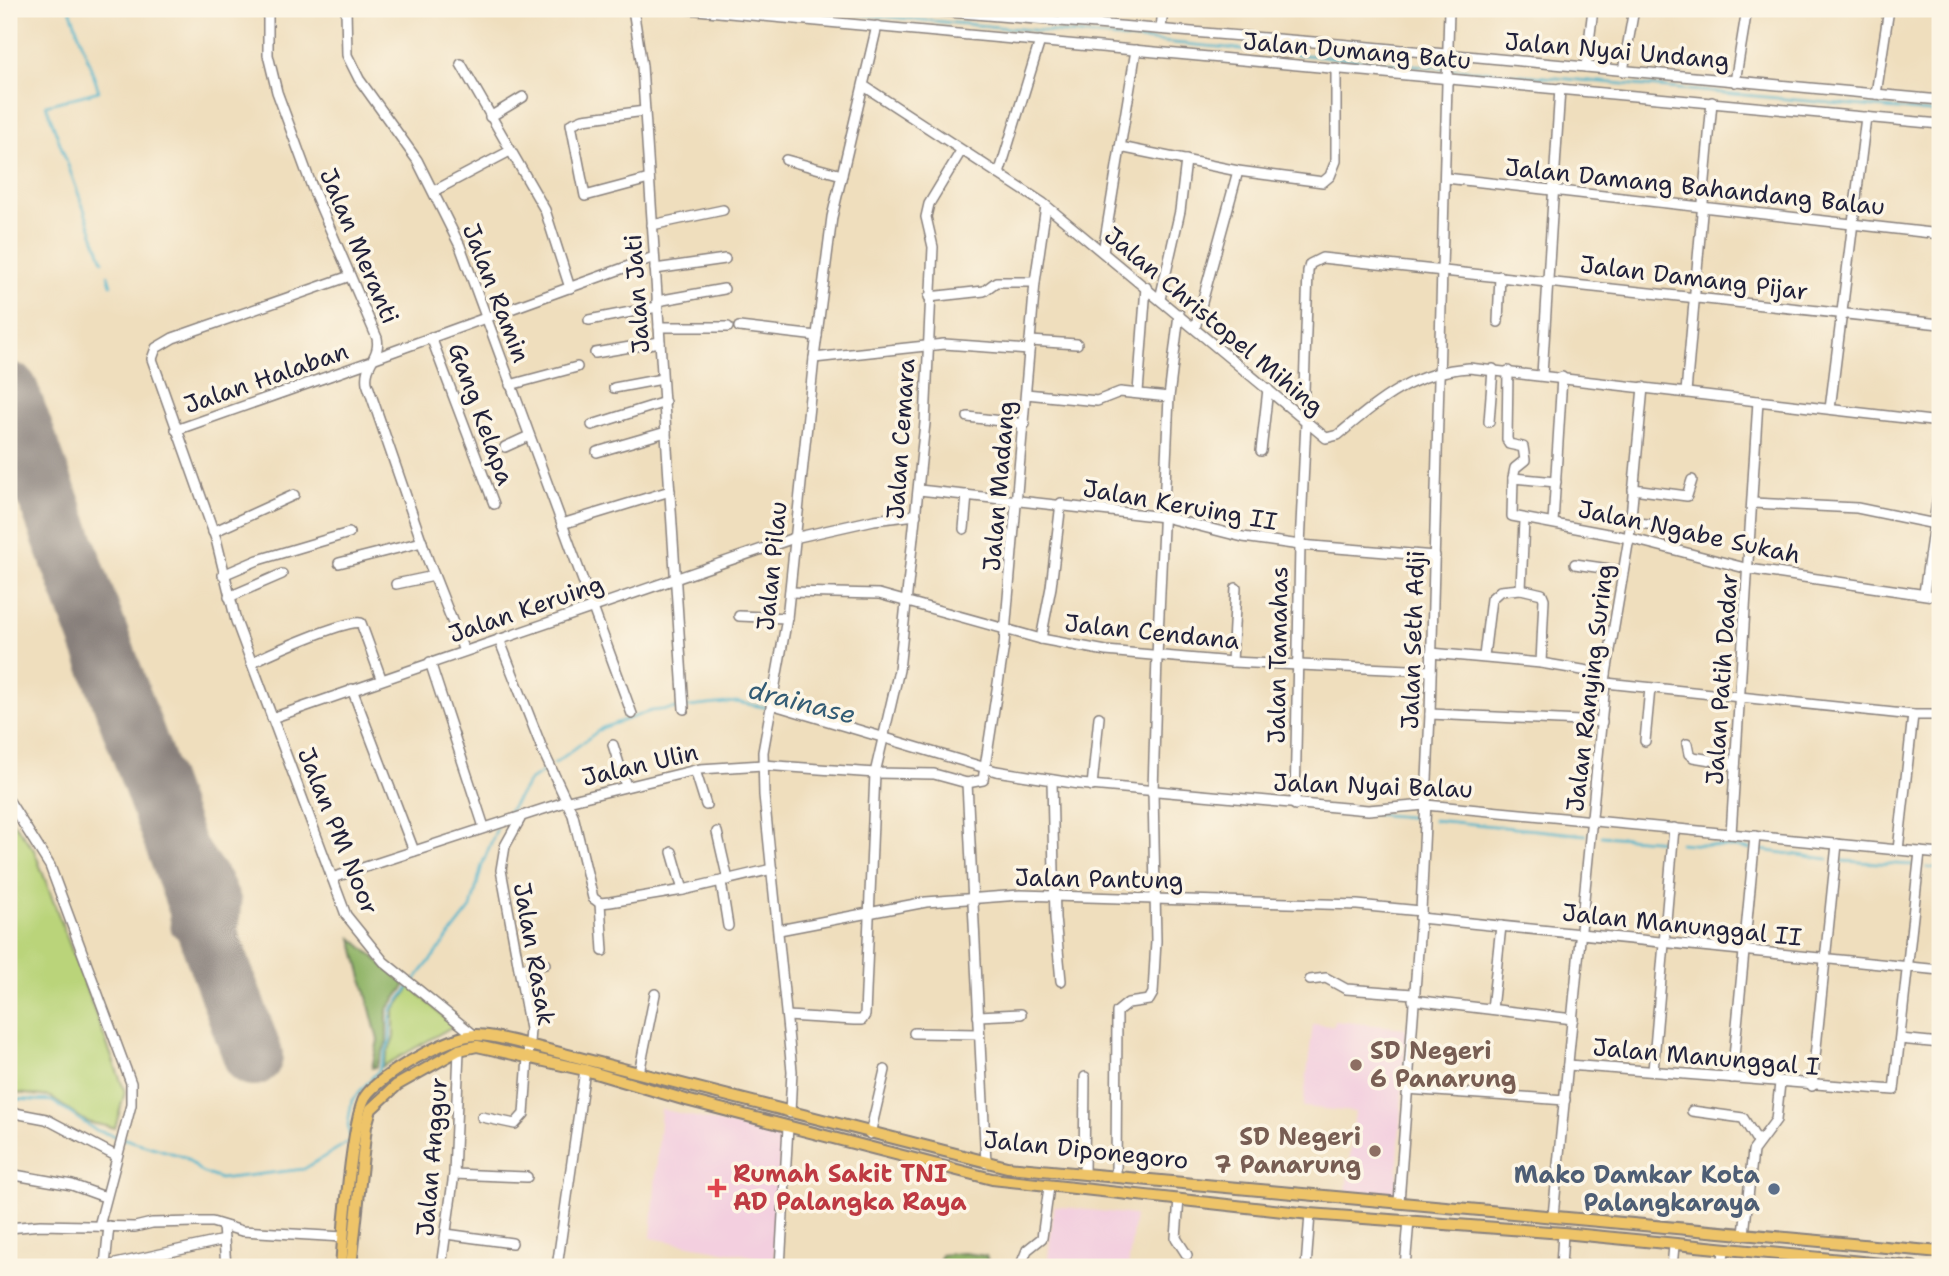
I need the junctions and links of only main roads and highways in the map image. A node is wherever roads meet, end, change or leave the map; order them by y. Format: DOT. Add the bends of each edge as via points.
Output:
graph roads {
  1 [pos="790,1113"];
  2 [pos="362,1125"];
  3 [pos="788,1127"];
  4 [pos="355,1182"];
  5 [pos="1204,1183"];
  6 [pos="1248,1187"];
  7 [pos="1203,1202"];
  8 [pos="1246,1207"];
  9 [pos="1831,1243"];
  10 [pos="1940,1252"];
  11 [pos="1829,1260"];
  12 [pos="341,1267"];
  13 [pos="351,1267"];
  14 [pos="1913,1267"];
  1 -- 2 [label="main road, Jalan Diponegoro" via="474,1035 451,1041 372,1090 362,1104"];
  1 -- 3 [label="main road"];
  1 -- 5 [label="main road, Jalan Diponegoro" via="986,1163"];
  2 -- 3 [label="main road, Jalan Diponegoro" via="383,1096 426,1066 477,1046 585,1070"];
  2 -- 4 [label="main road"];
  3 -- 7 [label="main road, Jalan Diponegoro" via="973,1176"];
  4 -- 12 [label="main road"];
  4 -- 13 [label="main road"];
  5 -- 6 [label="main road, Jalan Diponegoro"];
  5 -- 7 [label="main road"];
  6 -- 8 [label="main road"];
  6 -- 9 [label="main road, Jalan Diponegoro"];
  7 -- 8 [label="main road, Jalan Diponegoro"];
  8 -- 11 [label="main road, Jalan Diponegoro"];
  9 -- 10 [label="main road, Jalan Diponegoro"];
  9 -- 11 [label="main road"];
  11 -- 14 [label="main road, Jalan Diponegoro"];
}
